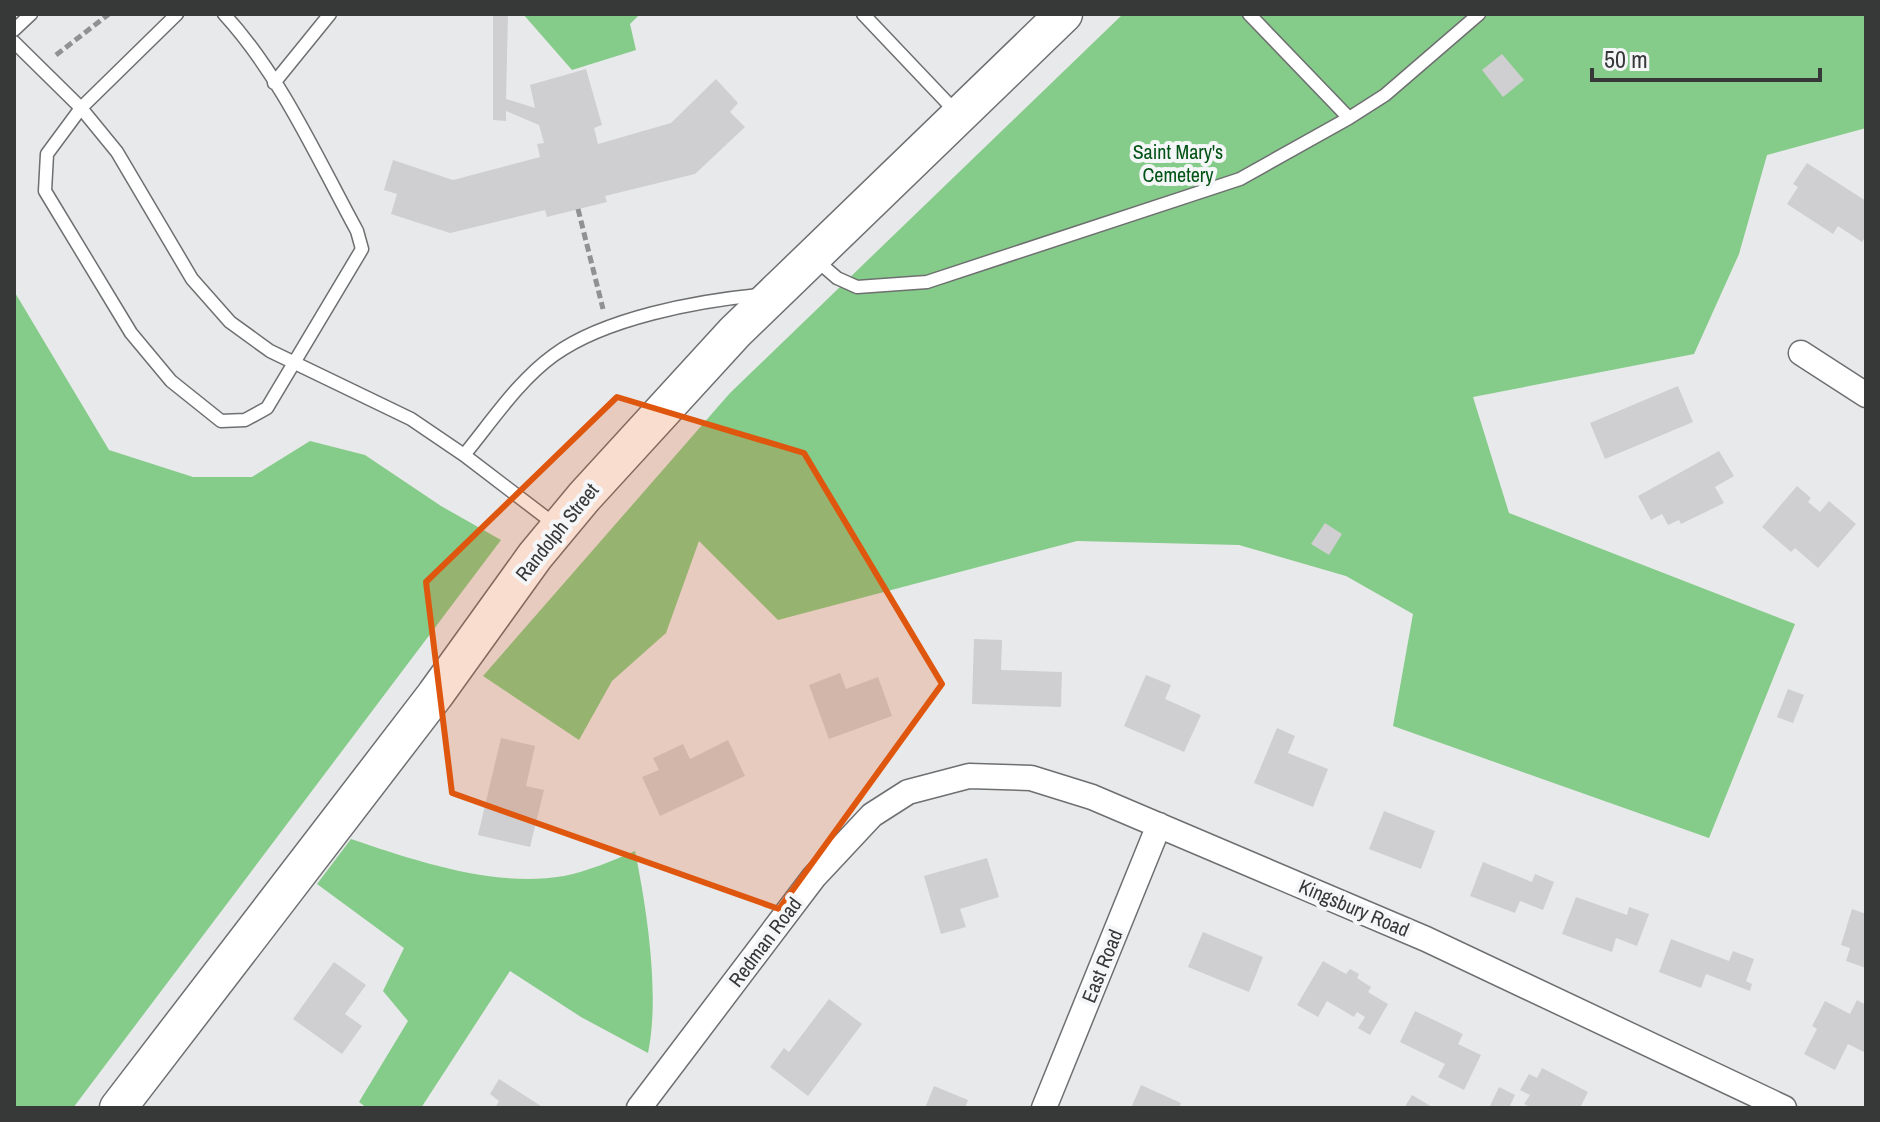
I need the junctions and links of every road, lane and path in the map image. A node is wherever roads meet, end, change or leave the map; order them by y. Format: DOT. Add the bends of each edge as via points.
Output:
graph roads {
  1 [pos="31,14"];
  2 [pos="109,14"];
  3 [pos="177,14"];
  4 [pos="224,14"];
  5 [pos="330,14"];
  6 [pos="863,14"];
  7 [pos="1249,14"];
  8 [pos="1479,14"];
  9 [pos="1051,22"];
  10 [pos="14,30"];
  11 [pos="14,42"];
  12 [pos="52,58"];
  13 [pos="274,83"];
  14 [pos="81,108"];
  15 [pos="960,115"];
  16 [pos="1349,118"];
  17 [pos="578,209"];
  18 [pos="813,257"];
  19 [pos="775,294"];
  20 [pos="607,328"];
  21 [pos="1801,353"];
  22 [pos="296,365"];
  23 [pos="1866,395"];
  24 [pos="464,455"];
  25 [pos="558,527"];
  26 [pos="908,792"];
  27 [pos="1159,825"];
  28 [pos="118,1108"];
  29 [pos="639,1108"];
  30 [pos="1044,1108"];
  31 [pos="1784,1108"];
  1 -- 10 [label="lane"];
  2 -- 12 [label="path"];
  3 -- 14 [label="lane"];
  4 -- 13 [label="lane"];
  5 -- 13 [label="lane"];
  6 -- 15 [label="lane"];
  7 -- 16 [label="lane"];
  8 -- 16 [label="lane" via="1385,95"];
  9 -- 15 [label="main road, Randolph Street"];
  11 -- 14 [label="lane"];
  13 -- 22 [label="lane" via="357,231 362,249"];
  14 -- 22 [label="lane" via="117,152 205,296 248,336"];
  14 -- 22 [label="lane" via="47,154 45,191 131,333 171,381 221,421 245,420 267,408"];
  15 -- 18 [label="main road, Randolph Street"];
  16 -- 18 [label="lane" via="1240,179 927,282 857,287"];
  17 -- 20 [label="path"];
  18 -- 19 [label="main road, Randolph Street"];
  19 -- 20 [label="lane" via="736,297"];
  19 -- 25 [label="main road, Randolph Street"];
  20 -- 24 [label="lane" via="554,354"];
  21 -- 23 [label="street"];
  22 -- 24 [label="lane" via="411,419"];
  24 -- 25 [label="lane"];
  25 -- 28 [label="main road, Randolph Street"];
  26 -- 27 [label="street, Kingsbury Road" via="969,776 1031,778"];
  26 -- 29 [label="street, Redman Road" via="872,815 822,868"];
  27 -- 30 [label="street, East Road"];
  27 -- 31 [label="street, Kingsbury Road" via="1426,939"];
}
